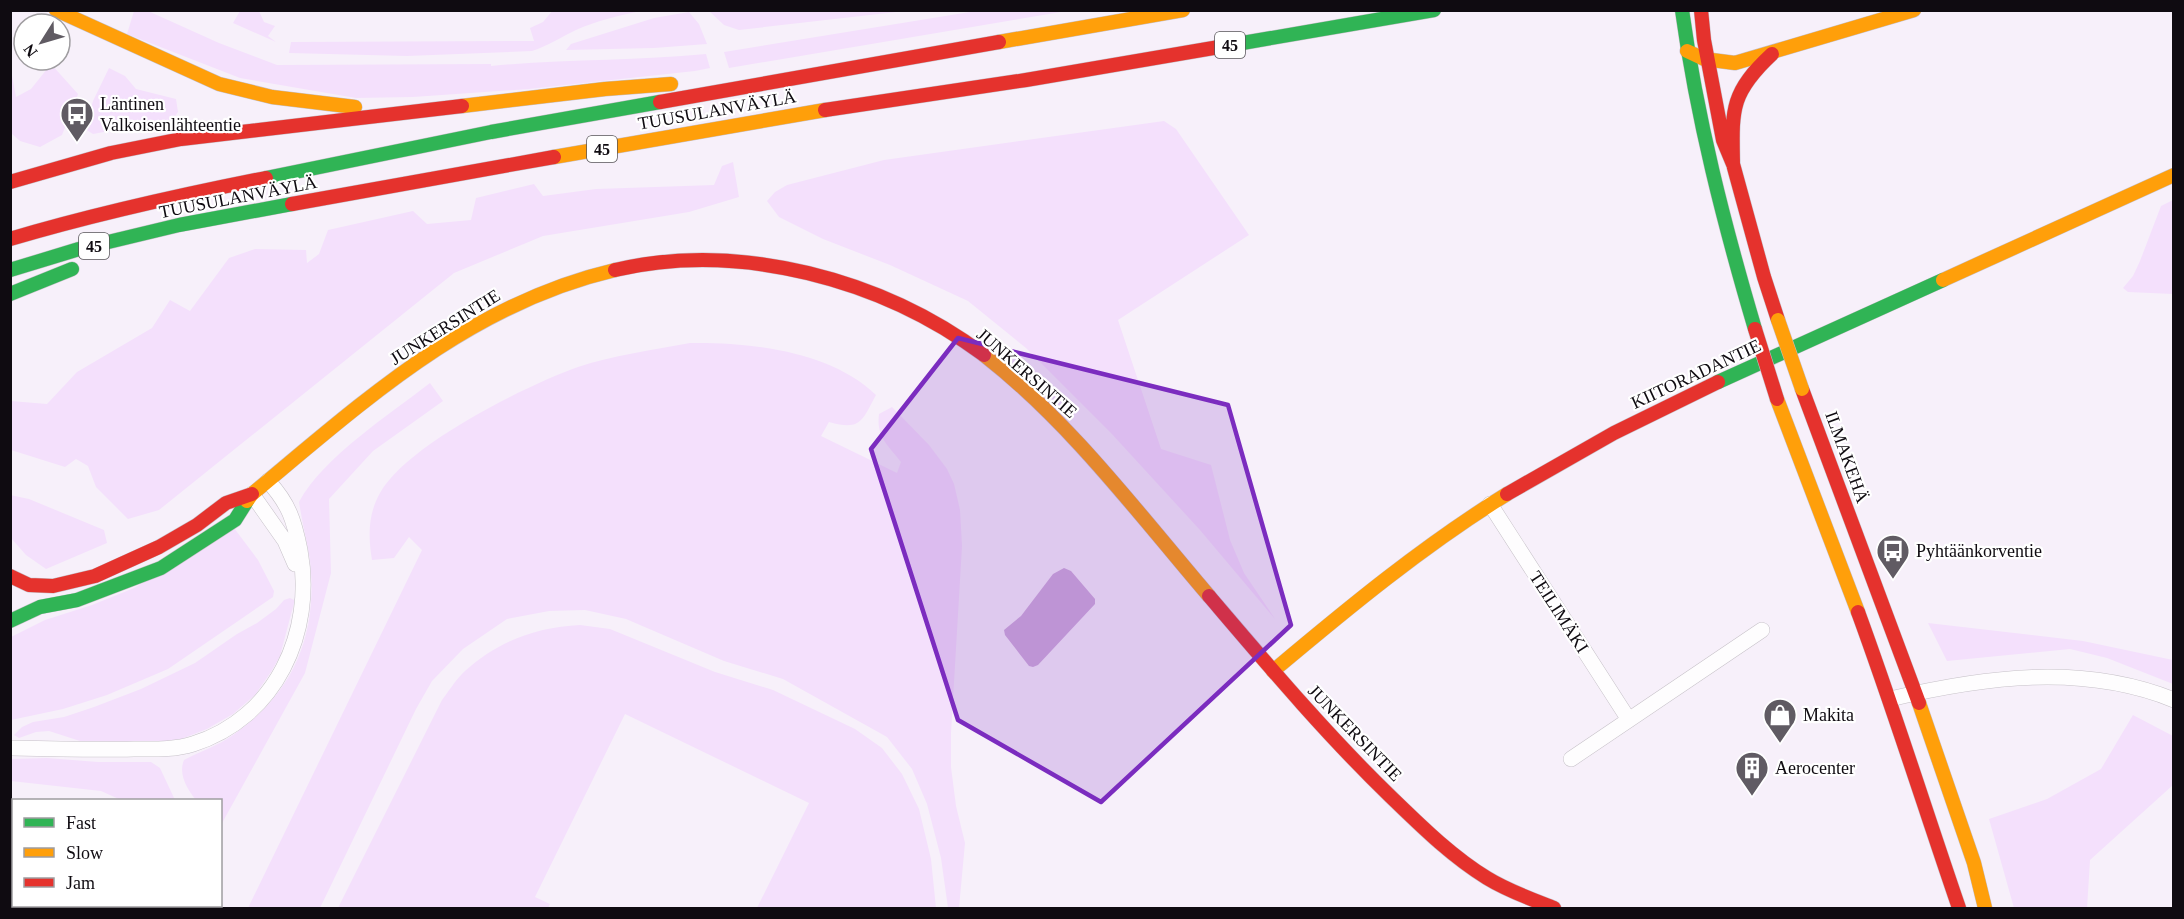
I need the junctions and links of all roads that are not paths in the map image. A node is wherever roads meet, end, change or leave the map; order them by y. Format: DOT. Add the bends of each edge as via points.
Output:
graph roads {
  1 [pos="56,10"];
  2 [pos="1183,10"];
  3 [pos="1434,10"];
  4 [pos="1682,10"];
  5 [pos="1701,10"];
  6 [pos="1914,10"];
  7 [pos="1687,47"];
  8 [pos="1773,53"];
  9 [pos="1708,60"];
  10 [pos="823,74"];
  11 [pos="417,112"];
  12 [pos="1733,164"];
  13 [pos="2174,175"];
  14 [pos="10,182"];
  15 [pos="179,225"];
  16 [pos="10,239"];
  17 [pos="104,257"];
  18 [pos="83,265"];
  19 [pos="10,270"];
  20 [pos="10,294"];
  21 [pos="268,481"];
  22 [pos="252,494"];
  23 [pos="1490,504"];
  24 [pos="10,576"];
  25 [pos="304,590"];
  26 [pos="10,621"];
  27 [pos="1762,630"];
  28 [pos="1273,671"];
  29 [pos="1915,693"];
  30 [pos="1890,699"];
  31 [pos="2174,700"];
  32 [pos="1629,720"];
  33 [pos="10,748"];
  34 [pos="1571,759"];
  35 [pos="1958,908"];
  36 [pos="1554,909"];
  37 [pos="1985,909"];
  1 -- 11 [label="main road" via="219,84 272,98"];
  2 -- 10 [label="main road, TUUSULANVÄYLÄ / 45"];
  3 -- 15 [label="main road, TUUSULANVÄYLÄ / 45" via="815,112"];
  4 -- 7 [label="main road"];
  5 -- 9 [label="main road, ILMAKEHÄ"];
  6 -- 8 [label="main road"];
  7 -- 9 [label="main road" via="1697,57"];
  7 -- 30 [label="main road, bridge" via="1716,189 1755,329 1789,433"];
  8 -- 9 [label="main road" via="1735,63"];
  8 -- 12 [label="main road" via="1741,86 1734,105"];
  9 -- 12 [label="main road, ILMAKEHÄ" via="1723,140"];
  10 -- 11 [label="main road" via="605,88"];
  10 -- 16 [label="main road, TUUSULANVÄYLÄ / 45" via="468,136 171,197"];
  11 -- 14 [label="main road" via="181,139 111,153"];
  12 -- 29 [label="main road, ILMAKEHÄ, bridge" via="1778,320"];
  13 -- 23 [label="main road, KIITORADANTIE" via="1623,428"];
  15 -- 17 [label="main road"];
  15 -- 19 [label="main road, TUUSULANVÄYLÄ / 45"];
  18 -- 20 [label="main road"];
  21 -- 22 [label="main road, JUNKERSINTIE"];
  21 -- 25 [label="street" via="290,512 304,570"];
  21 -- 28 [label="main road, JUNKERSINTIE" via="426,356 517,302 601,273 664,262 727,261 776,267 828,278 879,296 935,323 983,354 1072,436"];
  22 -- 24 [label="main road, JUNKERSINTIE" via="224,505 147,555 99,574 72,583 39,587"];
  22 -- 25 [label="street" via="285,541"];
  22 -- 26 [label="main road, JUNKERSINTIE" via="235,520 161,568 77,600 40,607"];
  23 -- 28 [label="main road, KIITORADANTIE" via="1389,576"];
  23 -- 32 [label="street, TEILIMÄKI"];
  25 -- 33 [label="street" via="298,634 283,670 265,697 213,736 170,748"];
  27 -- 32 [label="street"];
  28 -- 36 [label="main road, JUNKERSINTIE" via="1357,765 1432,837 1487,878"];
  29 -- 30 [label="street"];
  29 -- 31 [label="street" via="1991,680 2054,677 2108,680"];
  29 -- 37 [label="main road, ILMAKEHÄ" via="1974,863"];
  30 -- 35 [label="main road"];
  32 -- 34 [label="street"];
}
